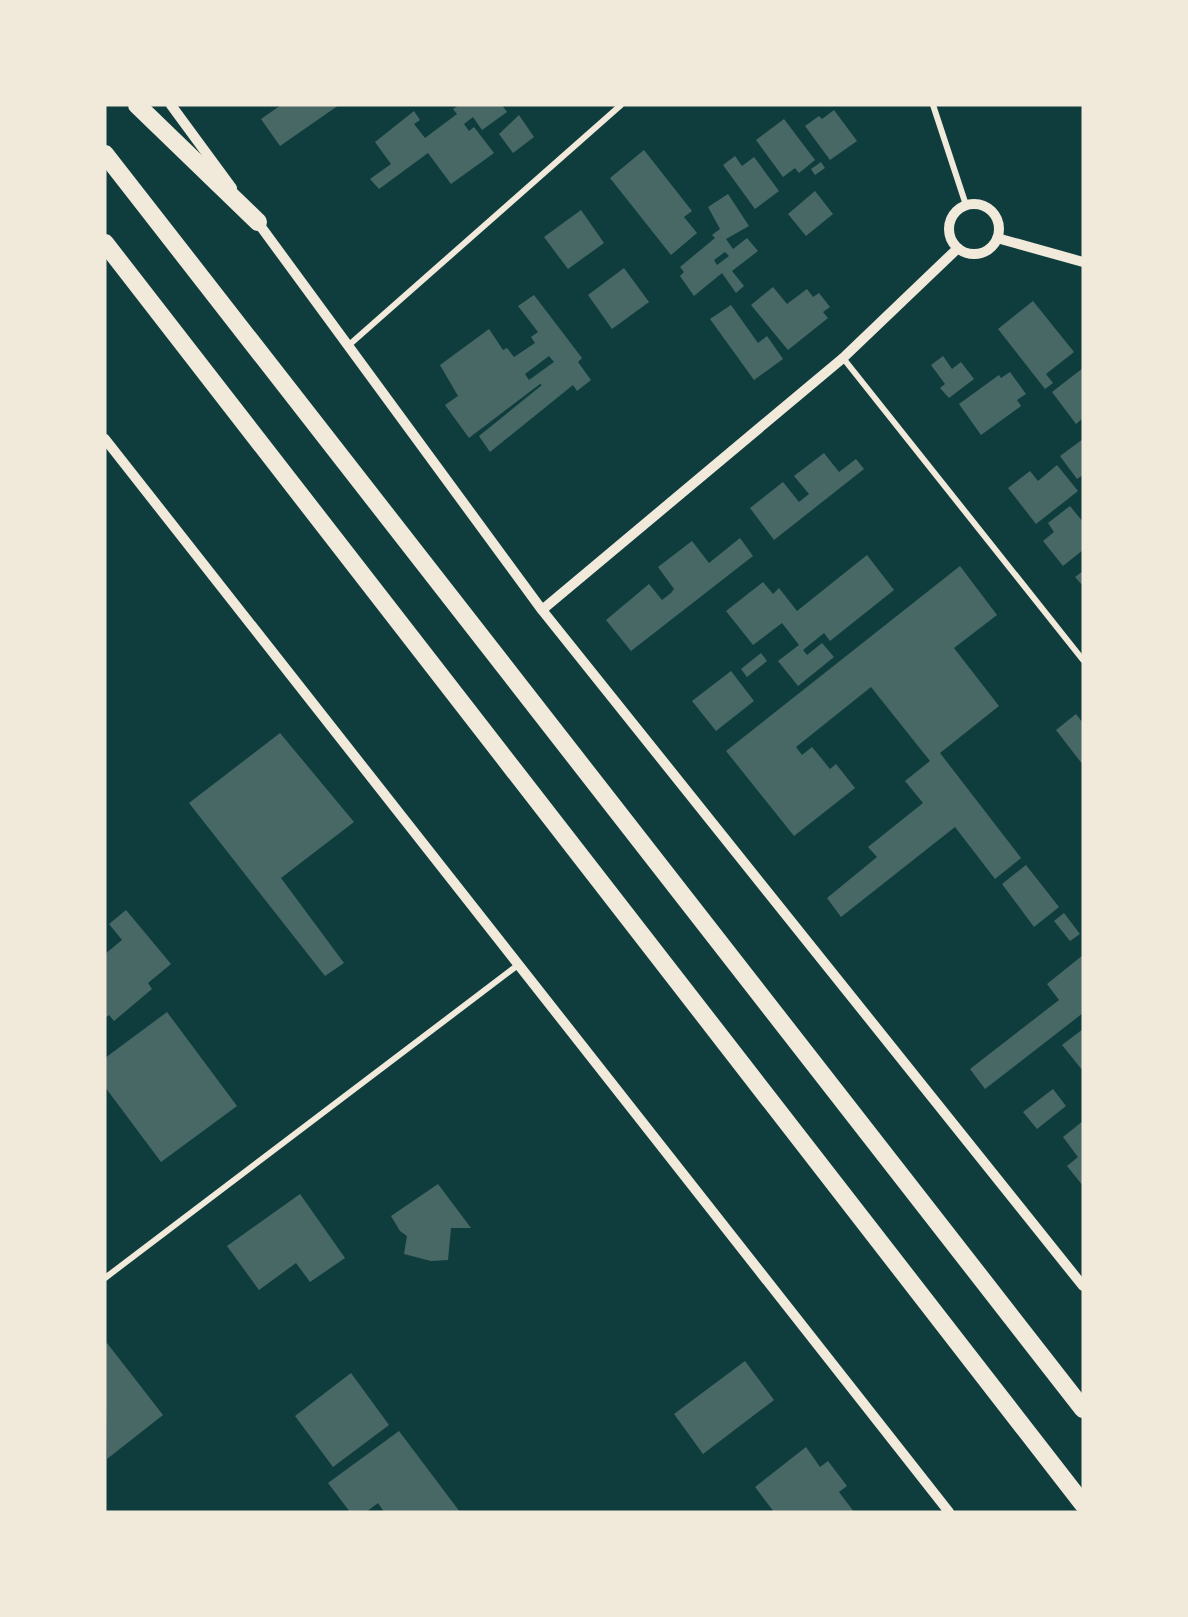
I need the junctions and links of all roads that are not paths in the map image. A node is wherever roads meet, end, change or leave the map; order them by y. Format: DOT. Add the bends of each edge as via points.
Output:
graph roads {
  1 [pos="137,105"];
  2 [pos="171,105"];
  3 [pos="621,105"];
  4 [pos="933,105"];
  5 [pos="613,108"];
  6 [pos="105,154"];
  7 [pos="966,205"];
  8 [pos="258,222"];
  9 [pos="998,238"];
  10 [pos="105,243"];
  11 [pos="958,248"];
  12 [pos="1083,262"];
  13 [pos="349,345"];
  14 [pos="843,358"];
  15 [pos="105,439"];
  16 [pos="542,610"];
  17 [pos="1083,660"];
  18 [pos="519,965"];
  19 [pos="105,1278"];
  20 [pos="1083,1286"];
  21 [pos="1083,1409"];
  22 [pos="1083,1504"];
  23 [pos="949,1512"];
  1 -- 8 [label="highway"];
  2 -- 8 [label="street"];
  3 -- 5 [label="street"];
  4 -- 7 [label="street"];
  5 -- 13 [label="street"];
  6 -- 21 [label="highway"];
  7 -- 9 [label="street" via="983,205 991,210 998,223"];
  7 -- 11 [label="street" via="958,209 950,224 952,241"];
  8 -- 13 [label="street"];
  9 -- 11 [label="street" via="981,253"];
  9 -- 12 [label="street"];
  10 -- 22 [label="highway"];
  11 -- 14 [label="street"];
  13 -- 16 [label="street"];
  14 -- 16 [label="street"];
  14 -- 17 [label="street"];
  15 -- 18 [label="street"];
  16 -- 20 [label="street"];
  18 -- 19 [label="street"];
  18 -- 23 [label="street"];
}
